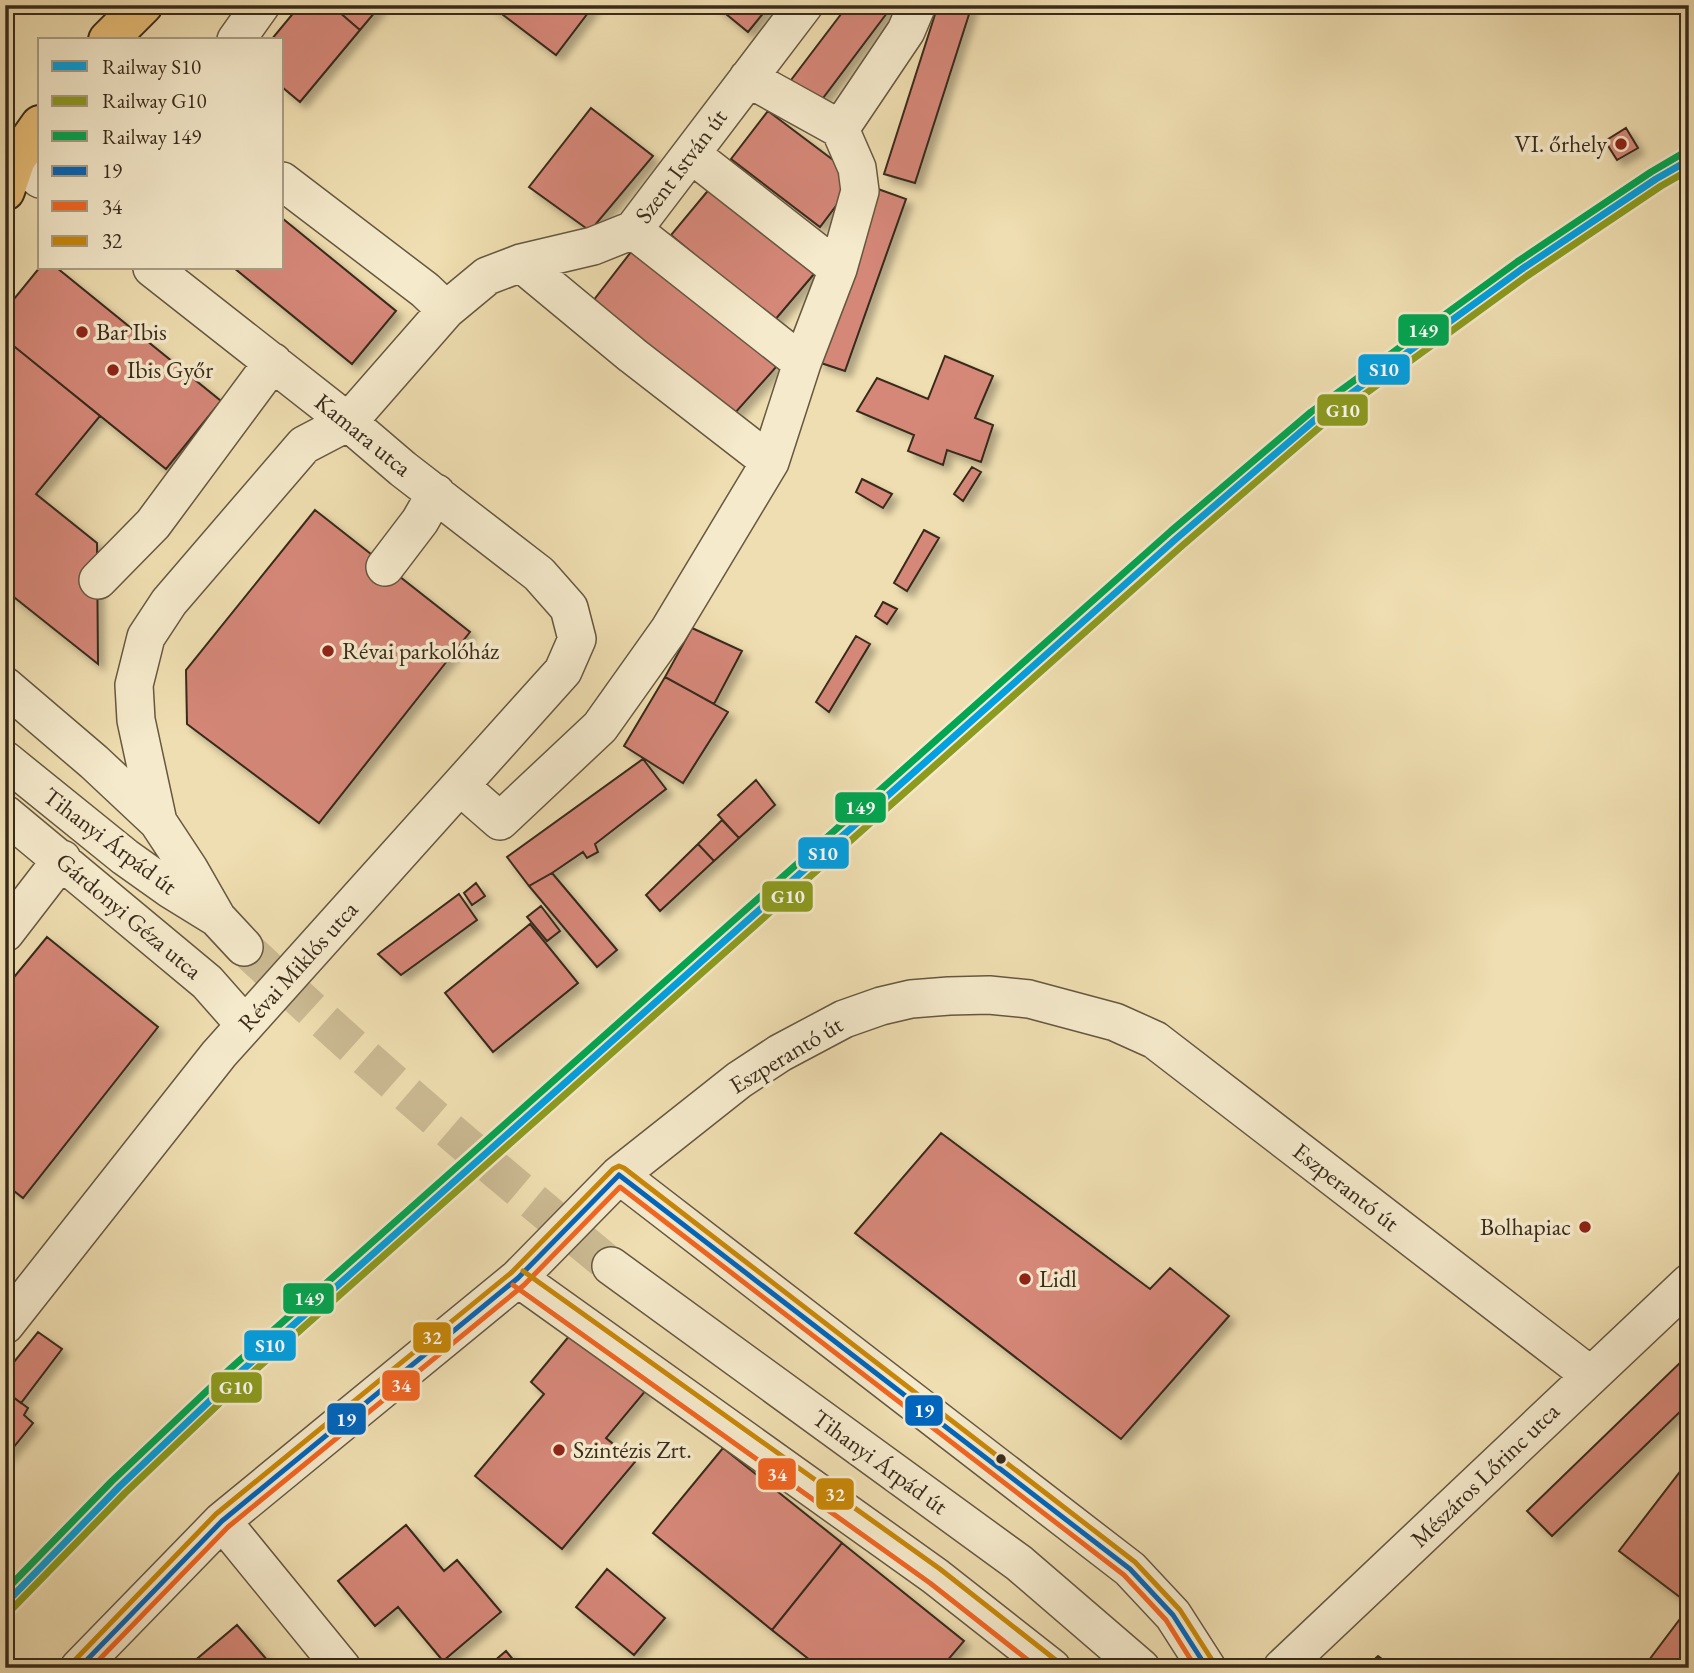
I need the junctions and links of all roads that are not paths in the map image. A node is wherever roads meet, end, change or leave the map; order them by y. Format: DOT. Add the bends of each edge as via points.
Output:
graph roads {
  1 [pos="118,5"];
  2 [pos="127,5"];
  3 [pos="143,5"];
  4 [pos="261,5"];
  5 [pos="804,5"];
  6 [pos="917,5"];
  7 [pos="99,38"];
  8 [pos="100,38"];
  9 [pos="110,38"];
  10 [pos="237,38"];
  11 [pos="748,78"];
  12 [pos="38,129"];
  13 [pos="840,130"];
  14 [pos="691,154"];
  15 [pos="17,174"];
  16 [pos="284,183"];
  17 [pos="633,230"];
  18 [pos="522,263"];
  19 [pos="838,269"];
  20 [pos="155,270"];
  21 [pos="446,310"];
  22 [pos="273,362"];
  23 [pos="802,363"];
  24 [pos="348,422"];
  25 [pos="770,462"];
  26 [pos="436,493"];
  27 [pos="385,567"];
  28 [pos="98,580"];
  29 [pos="569,608"];
  30 [pos="5,686"];
  31 [pos="5,760"];
  32 [pos="461,787"];
  33 [pos="5,814"];
  34 [pos="158,822"];
  35 [pos="62,859"];
  36 [pos="217,918"];
  37 [pos="5,933"];
  38 [pos="244,947"];
  39 [pos="245,1025"];
  40 [pos="619,1175"];
  41 [pos="611,1266"];
  42 [pos="518,1278"];
  43 [pos="1689,1283"];
  44 [pos="5,1325"];
  45 [pos="1590,1375"];
  46 [pos="222,1521"];
  47 [pos="1207,1663"];
  48 [pos="79,1668"];
  49 [pos="342,1668"];
  50 [pos="1052,1668"];
  51 [pos="1141,1668"];
  52 [pos="1282,1668"];
  1 -- 7 [label="main road"];
  2 -- 8 [label="main road"];
  3 -- 9 [label="main road"];
  4 -- 10 [label="street"];
  5 -- 11 [label="street, Szent István út"];
  6 -- 13 [label="street" via="906,31"];
  11 -- 13 [label="street"];
  11 -- 14 [label="street, Szent István út"];
  12 -- 15 [label="main road"];
  13 -- 19 [label="street" via="857,168 860,191"];
  14 -- 17 [label="street, Szent István út"];
  14 -- 19 [label="street"];
  16 -- 21 [label="street"];
  17 -- 18 [label="street, Szent István út" via="593,246"];
  17 -- 23 [label="street"];
  18 -- 21 [label="street, Szent István út" via="486,276"];
  18 -- 25 [label="street"];
  19 -- 23 [label="street"];
  20 -- 22 [label="street, Kamara utca"];
  21 -- 24 [label="street, Szent István út"];
  22 -- 24 [label="street, Kamara utca"];
  22 -- 28 [label="street" via="153,524"];
  23 -- 25 [label="street"];
  24 -- 26 [label="street, Kamara utca"];
  24 -- 34 [label="street" via="304,445 169,602 146,637 134,685 136,720"];
  25 -- 32 [label="street" via="669,631 600,727 499,821"];
  26 -- 27 [label="street"];
  26 -- 29 [label="street, Kamara utca" via="539,574"];
  29 -- 32 [label="street, Révai Miklós utca" via="577,639 563,671"];
  30 -- 34 [label="street, Tihanyi Árpád út"];
  31 -- 36 [label="street, Tihanyi Árpád út" via="125,857"];
  32 -- 39 [label="street, Révai Miklós utca"];
  33 -- 35 [label="street, Gárdonyi Géza utca"];
  34 -- 36 [label="street, Tihanyi Árpád út"];
  35 -- 37 [label="street"];
  35 -- 39 [label="street, Gárdonyi Géza utca" via="207,982"];
  36 -- 38 [label="street, Tihanyi Árpád út"];
  39 -- 44 [label="street, Révai Miklós utca"];
  40 -- 42 [label="street, Eszperantó út"];
  40 -- 45 [label="street, Eszperantó út" via="739,1080 844,1019 911,999 989,995 1029,999 1115,1022 1155,1041"];
  40 -- 47 [label="street" via="1130,1569 1174,1615"];
  41 -- 51 [label="street, Tihanyi Árpád út" via="1019,1563"];
  42 -- 46 [label="street, Eszperantó út"];
  42 -- 50 [label="street" via="935,1576"];
  43 -- 45 [label="street, Mészáros Lőrinc utca"];
  45 -- 52 [label="street, Mészáros Lőrinc utca"];
  46 -- 48 [label="street, Eszperantó út"];
  46 -- 49 [label="street"];
}
